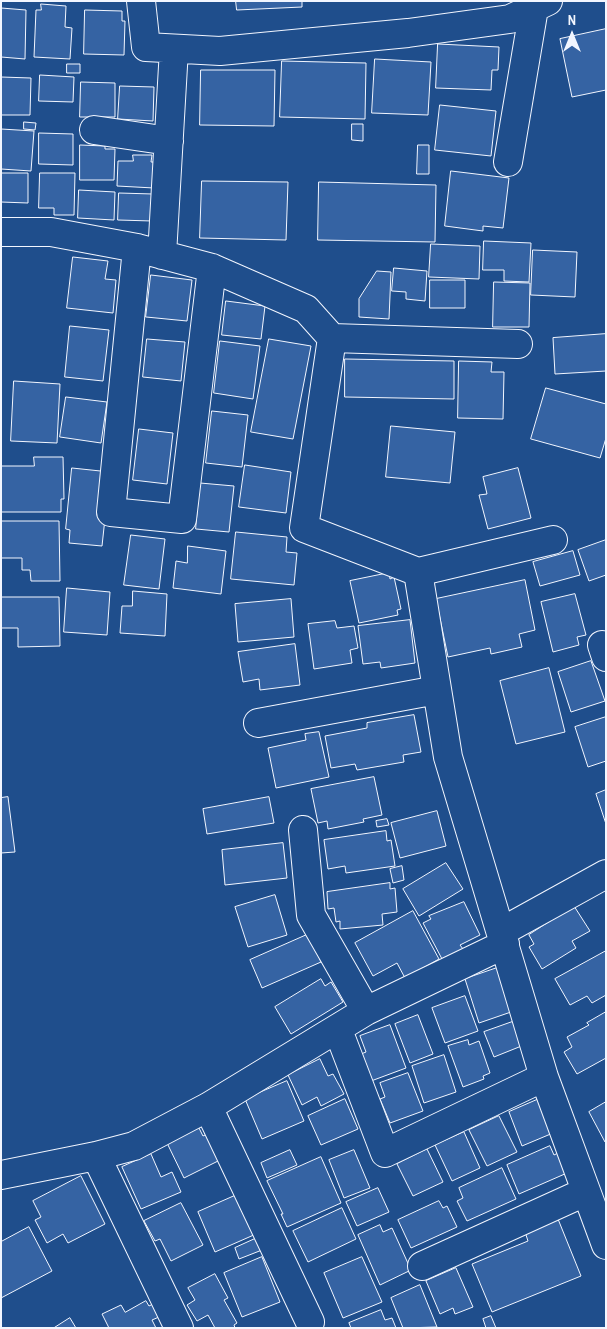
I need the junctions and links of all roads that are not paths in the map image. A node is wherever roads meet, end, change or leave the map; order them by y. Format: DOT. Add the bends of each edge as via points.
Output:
graph roads {
  1 [pos="141,1"];
  2 [pos="541,5"];
  3 [pos="174,49"];
  4 [pos="94,130"];
  5 [pos="169,140"];
  6 [pos="508,162"];
  7 [pos="1,232"];
  8 [pos="150,252"];
  9 [pos="212,268"];
  10 [pos="332,338"];
  11 [pos="518,344"];
  12 [pos="553,540"];
  13 [pos="418,572"];
  14 [pos="437,690"];
  15 [pos="258,723"];
  16 [pos="303,830"];
  17 [pos="606,874"];
  18 [pos="503,938"];
  19 [pos="366,1011"];
  20 [pos="338,1030"];
  21 [pos="544,1078"];
  22 [pos="208,1107"];
  23 [pos="96,1156"];
  24 [pos="1,1175"];
  25 [pos="585,1192"];
  26 [pos="606,1245"];
  27 [pos="422,1266"];
  28 [pos="310,1322"];
  29 [pos="179,1328"];
  1 -- 3 [label="street" via="146,47"];
  2 -- 3 [label="street" via="510,19 408,33 220,51"];
  2 -- 6 [label="street"];
  3 -- 5 [label="street"];
  4 -- 5 [label="street"];
  5 -- 8 [label="street"];
  7 -- 8 [label="street" via="51,232"];
  8 -- 9 [label="street"];
  8 -- 9 [label="street" via="111,512 182,519"];
  9 -- 10 [label="street" via="306,309"];
  10 -- 11 [label="street"];
  10 -- 13 [label="street" via="304,528"];
  12 -- 13 [label="street"];
  13 -- 14 [label="street"];
  14 -- 15 [label="street"];
  14 -- 18 [label="street" via="448,757"];
  16 -- 19 [label="street" via="311,915"];
  17 -- 18 [label="street"];
  18 -- 19 [label="street"];
  18 -- 21 [label="street"];
  19 -- 20 [label="street"];
  20 -- 21 [label="street" via="385,1153"];
  20 -- 22 [label="street"];
  21 -- 25 [label="street"];
  22 -- 23 [label="street" via="134,1146"];
  22 -- 28 [label="street"];
  23 -- 24 [label="street"];
  23 -- 29 [label="street"];
  25 -- 26 [label="street"];
  25 -- 27 [label="street"];
}
